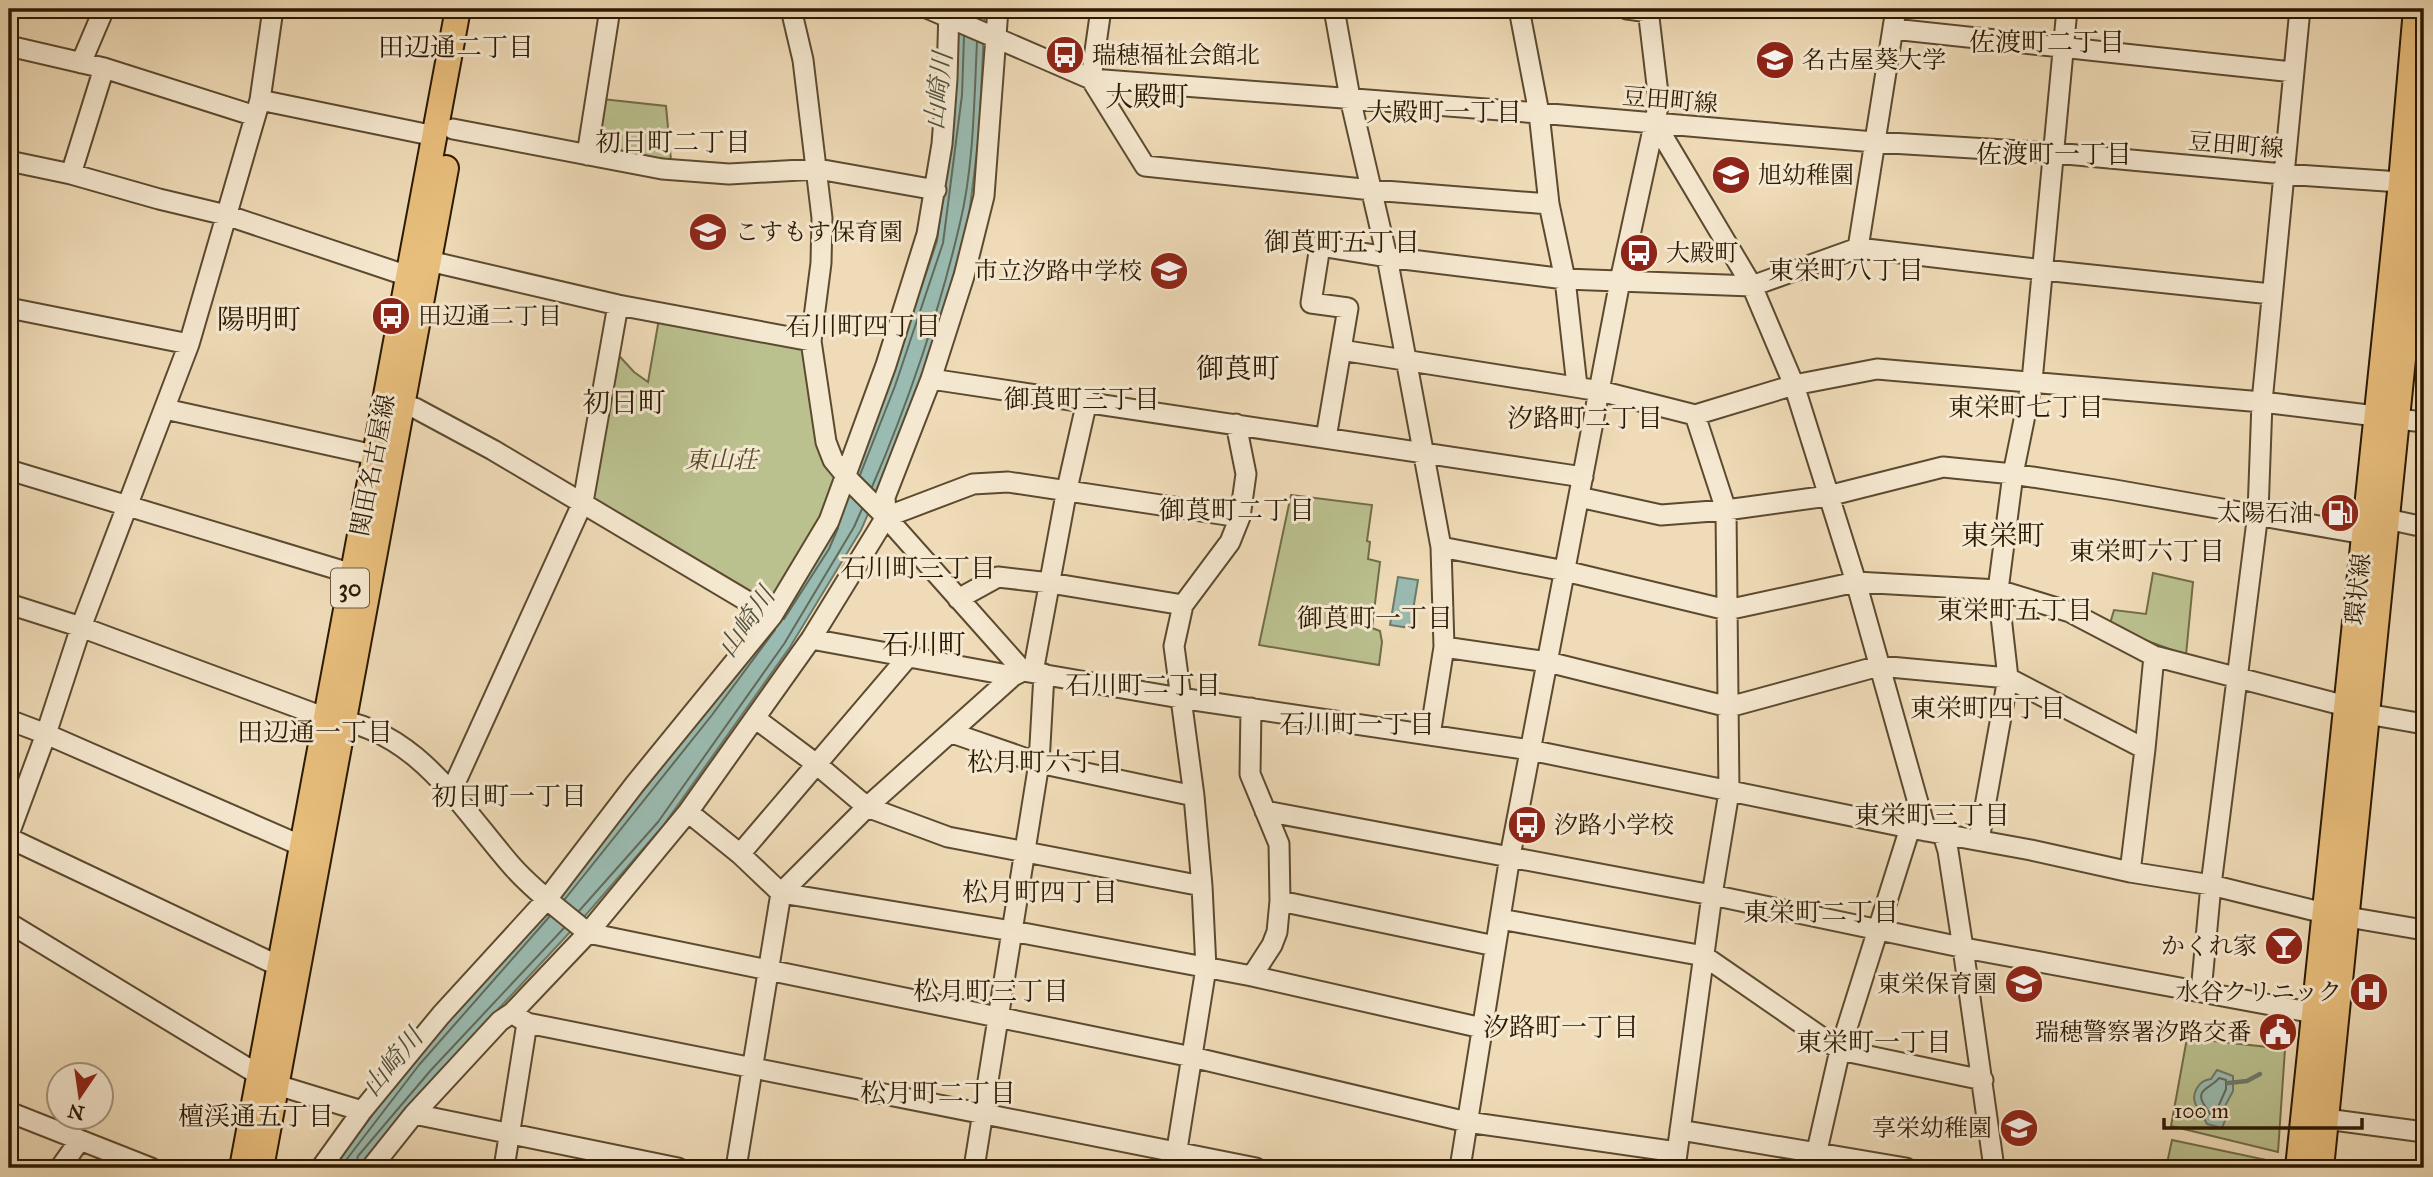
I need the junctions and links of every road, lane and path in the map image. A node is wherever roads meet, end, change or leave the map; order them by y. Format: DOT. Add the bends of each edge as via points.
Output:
graph roads {
  1 [pos="104,9"];
  2 [pos="273,9"];
  3 [pos="458,9"];
  4 [pos="475,9"];
  5 [pos="610,9"];
  6 [pos="791,9"];
  7 [pos="929,9"];
  8 [pos="998,9"];
  9 [pos="1101,9"];
  10 [pos="1334,9"];
  11 [pos="1519,9"];
  12 [pos="1627,9"];
  13 [pos="1896,9"];
  14 [pos="2067,9"];
  15 [pos="2300,9"];
  16 [pos="2416,9"];
  17 [pos="1648,10"];
  18 [pos="951,15"];
  19 [pos="1893,29"];
  20 [pos="994,37"];
  21 [pos="9,46"];
  22 [pos="2063,48"];
  23 [pos="81,63"];
  24 [pos="104,68"];
  25 [pos="2293,72"];
  26 [pos="1091,79"];
  27 [pos="1350,98"];
  28 [pos="257,108"];
  29 [pos="1539,113"];
  30 [pos="1655,123"];
  31 [pos="444,133"];
  32 [pos="1874,142"];
  33 [pos="2424,152"];
  34 [pos="2055,153"];
  35 [pos="587,155"];
  36 [pos="9,161"];
  37 [pos="818,169"];
  38 [pos="71,174"];
  39 [pos="2283,174"];
  40 [pos="2415,183"];
  41 [pos="936,190"];
  42 [pos="1372,190"];
  43 [pos="1549,204"];
  44 [pos="226,215"];
  45 [pos="1858,248"];
  46 [pos="1387,257"];
  47 [pos="429,261"];
  48 [pos="2043,270"];
  49 [pos="408,276"];
  50 [pos="1565,279"];
  51 [pos="1620,281"];
  52 [pos="1752,286"];
  53 [pos="2271,294"];
  54 [pos="618,305"];
  55 [pos="9,308"];
  56 [pos="811,341"];
  57 [pos="189,344"];
  58 [pos="1341,350"];
  59 [pos="1406,360"];
  60 [pos="931,379"];
  61 [pos="2032,381"];
  62 [pos="1794,385"];
  63 [pos="1577,386"];
  64 [pos="1600,391"];
  65 [pos="1087,401"];
  66 [pos="2262,402"];
  67 [pos="394,404"];
  68 [pos="165,410"];
  69 [pos="1695,415"];
  70 [pos="2387,417"];
  71 [pos="2424,422"];
  72 [pos="1236,424"];
  73 [pos="1326,438"];
  74 [pos="1424,454"];
  75 [pos="374,455"];
  76 [pos="9,470"];
  77 [pos="2013,474"];
  78 [pos="849,479"];
  79 [pos="1581,487"];
  80 [pos="1067,489"];
  81 [pos="1828,496"];
  82 [pos="583,502"];
  83 [pos="127,505"];
  84 [pos="1726,510"];
  85 [pos="879,511"];
  86 [pos="2258,513"];
  87 [pos="1240,517"];
  88 [pos="2387,519"];
  89 [pos="2424,527"];
  90 [pos="2364,534"];
  91 [pos="1441,547"];
  92 [pos="1565,571"];
  93 [pos="361,577"];
  94 [pos="1856,582"];
  95 [pos="1050,583"];
  96 [pos="1998,590"];
  97 [pos="958,599"];
  98 [pos="9,604"];
  99 [pos="1183,605"];
  100 [pos="1727,610"];
  101 [pos="772,616"];
  102 [pos="81,627"];
  103 [pos="811,639"];
  104 [pos="1444,648"];
  105 [pos="2154,656"];
  106 [pos="907,658"];
  107 [pos="1548,662"];
  108 [pos="1879,666"];
  109 [pos="1028,673"];
  110 [pos="2238,677"];
  111 [pos="2008,678"];
  112 [pos="1180,698"];
  113 [pos="1729,707"];
  114 [pos="1251,708"];
  115 [pos="2356,710"];
  116 [pos="335,719"];
  117 [pos="756,719"];
  118 [pos="9,720"];
  119 [pos="2424,724"];
  120 [pos="952,733"];
  121 [pos="46,734"];
  122 [pos="1430,735"];
  123 [pos="2146,749"];
  124 [pos="1530,750"];
  125 [pos="815,763"];
  126 [pos="1039,763"];
  127 [pos="451,792"];
  128 [pos="1729,792"];
  129 [pos="1194,796"];
  130 [pos="867,807"];
  131 [pos="1265,811"];
  132 [pos="688,812"];
  133 [pos="1926,831"];
  134 [pos="9,836"];
  135 [pos="1979,840"];
  136 [pos="311,848"];
  137 [pos="1026,851"];
  138 [pos="740,854"];
  139 [pos="1510,856"];
  140 [pos="2130,872"];
  141 [pos="2211,885"];
  142 [pos="1202,886"];
  143 [pos="781,892"];
  144 [pos="1712,895"];
  145 [pos="549,900"];
  146 [pos="1280,901"];
  147 [pos="2335,915"];
  148 [pos="1500,919"];
  149 [pos="9,923"];
  150 [pos="1878,929"];
  151 [pos="584,930"];
  152 [pos="2424,930"];
  153 [pos="1012,931"];
  154 [pos="1495,946"];
  155 [pos="1963,948"];
  156 [pos="1704,956"];
  157 [pos="279,966"];
  158 [pos="1206,968"];
  159 [pos="767,971"];
  160 [pos="1252,976"];
  161 [pos="2201,992"];
  162 [pos="2314,1013"];
  163 [pos="999,1016"];
  164 [pos="520,1018"];
  165 [pos="1482,1028"];
  166 [pos="1840,1050"];
  167 [pos="1192,1057"];
  168 [pos="752,1068"];
  169 [pos="268,1080"];
  170 [pos="1983,1080"];
  171 [pos="362,1111"];
  172 [pos="9,1112"];
  173 [pos="984,1112"];
  174 [pos="414,1114"];
  175 [pos="2326,1119"];
  176 [pos="1467,1122"];
  177 [pos="1680,1130"];
  178 [pos="2424,1132"];
  179 [pos="510,1134"];
  180 [pos="80,1140"];
  181 [pos="1676,1160"];
  182 [pos="1176,1161"];
  183 [pos="1815,1161"];
  184 [pos="60,1168"];
  185 [pos="151,1168"];
  186 [pos="242,1168"];
  187 [pos="261,1168"];
  188 [pos="321,1168"];
  189 [pos="370,1168"];
  190 [pos="504,1168"];
  191 [pos="678,1168"];
  192 [pos="736,1168"];
  193 [pos="974,1168"];
  194 [pos="1256,1168"];
  195 [pos="1460,1168"];
  196 [pos="1906,1168"];
  197 [pos="1994,1168"];
  198 [pos="2298,1168"];
  199 [pos="2321,1168"];
  1 -- 23 [label="street"];
  2 -- 28 [label="street"];
  3 -- 31 [label="main road, 関田名古屋線 / 30"];
  4 -- 31 [label="main road, 関田名古屋線 / 30"];
  5 -- 35 [label="street"];
  6 -- 37 [label="street"];
  7 -- 18 [label="street, 豆田町線"];
  8 -- 20 [label="street"];
  9 -- 26 [label="street"];
  10 -- 27 [label="street"];
  11 -- 29 [label="street"];
  12 -- 17 [label="street"];
  13 -- 19 [label="street"];
  14 -- 22 [label="street"];
  15 -- 25 [label="street"];
  16 -- 40 [label="main road, 環状線"];
  17 -- 30 [label="street" via="1660,102"];
  18 -- 20 [label="street, 豆田町線"];
  18 -- 41 [label="street"];
  19 -- 22 [label="street"];
  19 -- 32 [label="street"];
  20 -- 26 [label="street, 豆田町線"];
  20 -- 60 [label="street" via="984,196"];
  21 -- 23 [label="street"];
  22 -- 25 [label="street"];
  22 -- 34 [label="street"];
  23 -- 24 [label="street"];
  24 -- 28 [label="street"];
  24 -- 38 [label="street"];
  25 -- 39 [label="street"];
  26 -- 27 [label="street, 豆田町線"];
  26 -- 42 [label="street" via="1145,166"];
  27 -- 29 [label="street, 豆田町線"];
  27 -- 42 [label="street"];
  28 -- 31 [label="street"];
  28 -- 44 [label="street"];
  29 -- 30 [label="street, 豆田町線"];
  29 -- 43 [label="street"];
  30 -- 32 [label="street, 豆田町線"];
  30 -- 51 [label="street"];
  30 -- 52 [label="street"];
  31 -- 35 [label="street"];
  31 -- 47 [label="main road, 関田名古屋線 / 30"];
  31 -- 49 [label="main road, 関田名古屋線 / 30"];
  32 -- 34 [label="street, 豆田町線"];
  32 -- 45 [label="street"];
  33 -- 40 [label="main road, 環状線"];
  34 -- 39 [label="street, 豆田町線"];
  34 -- 48 [label="street"];
  35 -- 37 [label="street" via="662,169 729,174"];
  36 -- 38 [label="street"];
  37 -- 41 [label="street"];
  37 -- 56 [label="street" via="821,262"];
  38 -- 44 [label="street"];
  39 -- 40 [label="street, 豆田町線"];
  39 -- 53 [label="street"];
  40 -- 70 [label="main road, 環状線"];
  41 -- 78 [label="street" via="927,234"];
  42 -- 43 [label="street"];
  42 -- 46 [label="street"];
  43 -- 50 [label="street"];
  44 -- 49 [label="street"];
  44 -- 57 [label="street"];
  45 -- 48 [label="street"];
  45 -- 52 [label="street"];
  46 -- 50 [label="street"];
  46 -- 58 [label="street" via="1320,246 1311,303 1348,308"];
  46 -- 59 [label="street"];
  47 -- 54 [label="street"];
  47 -- 67 [label="main road, 関田名古屋線 / 30"];
  48 -- 53 [label="street"];
  48 -- 61 [label="street"];
  49 -- 67 [label="main road, 関田名古屋線 / 30"];
  50 -- 51 [label="street"];
  50 -- 63 [label="street"];
  51 -- 52 [label="street"];
  51 -- 64 [label="street"];
  52 -- 62 [label="street"];
  53 -- 66 [label="street"];
  54 -- 56 [label="street"];
  54 -- 82 [label="street"];
  55 -- 57 [label="street"];
  56 -- 78 [label="street" via="826,442 833,460"];
  57 -- 68 [label="street"];
  58 -- 59 [label="street"];
  58 -- 73 [label="street"];
  59 -- 63 [label="street"];
  59 -- 74 [label="street"];
  60 -- 65 [label="street"];
  60 -- 85 [label="street"];
  61 -- 62 [label="street" via="1877,369"];
  61 -- 66 [label="street"];
  61 -- 77 [label="street"];
  62 -- 69 [label="street"];
  62 -- 81 [label="street"];
  63 -- 64 [label="street"];
  64 -- 69 [label="street"];
  64 -- 79 [label="street"];
  65 -- 72 [label="street"];
  65 -- 80 [label="street"];
  66 -- 70 [label="street"];
  66 -- 86 [label="street"];
  67 -- 75 [label="main road, 関田名古屋線 / 30"];
  67 -- 82 [label="street" via="415,408"];
  67 -- 93 [label="main road, 関田名古屋線 / 30"];
  68 -- 75 [label="street"];
  68 -- 83 [label="street"];
  69 -- 84 [label="street"];
  70 -- 71 [label="street"];
  70 -- 88 [label="main road, 環状線"];
  70 -- 90 [label="main road, 環状線"];
  72 -- 73 [label="street"];
  72 -- 87 [label="street" via="1246,474"];
  73 -- 74 [label="street"];
  74 -- 79 [label="street"];
  74 -- 91 [label="street"];
  75 -- 93 [label="main road, 関田名古屋線 / 30"];
  76 -- 83 [label="street"];
  77 -- 81 [label="street" via="1943,467"];
  77 -- 86 [label="street"];
  77 -- 96 [label="street"];
  78 -- 85 [label="street"];
  78 -- 101 [label="street"];
  79 -- 84 [label="street" via="1661,515"];
  79 -- 92 [label="street"];
  80 -- 85 [label="street" via="1009,482 972,484"];
  80 -- 87 [label="street"];
  80 -- 95 [label="street"];
  81 -- 84 [label="street"];
  81 -- 94 [label="street"];
  82 -- 101 [label="street"];
  82 -- 127 [label="street"];
  83 -- 93 [label="street"];
  83 -- 102 [label="street"];
  84 -- 100 [label="street"];
  85 -- 97 [label="street"];
  85 -- 103 [label="street"];
  86 -- 90 [label="street"];
  86 -- 110 [label="street"];
  87 -- 99 [label="street" via="1230,542"];
  88 -- 89 [label="street"];
  88 -- 115 [label="main road, 環状線"];
  90 -- 115 [label="main road, 環状線"];
  91 -- 92 [label="street"];
  91 -- 104 [label="street"];
  92 -- 100 [label="street"];
  92 -- 107 [label="street"];
  93 -- 116 [label="main road, 関田名古屋線 / 30"];
  94 -- 96 [label="street"];
  94 -- 100 [label="street"];
  94 -- 108 [label="street"];
  95 -- 97 [label="street" via="998,577"];
  95 -- 99 [label="street"];
  95 -- 109 [label="street"];
  96 -- 105 [label="street" via="2070,612"];
  96 -- 111 [label="street"];
  97 -- 109 [label="street"];
  98 -- 102 [label="street"];
  99 -- 112 [label="street" via="1174,646"];
  100 -- 113 [label="street"];
  101 -- 145 [label="street" via="635,784"];
  102 -- 116 [label="street"];
  102 -- 121 [label="street"];
  103 -- 106 [label="street"];
  103 -- 117 [label="street"];
  104 -- 107 [label="street"];
  104 -- 122 [label="street"];
  105 -- 110 [label="street"];
  105 -- 123 [label="street"];
  106 -- 109 [label="street"];
  106 -- 125 [label="street"];
  107 -- 113 [label="street"];
  107 -- 124 [label="street"];
  108 -- 111 [label="street"];
  108 -- 113 [label="street"];
  108 -- 133 [label="street"];
  109 -- 112 [label="street"];
  109 -- 120 [label="street"];
  109 -- 126 [label="street"];
  110 -- 115 [label="street"];
  110 -- 141 [label="street"];
  111 -- 123 [label="street"];
  111 -- 135 [label="street"];
  112 -- 114 [label="street"];
  112 -- 129 [label="street"];
  113 -- 128 [label="street"];
  114 -- 122 [label="street"];
  114 -- 131 [label="street" via="1251,774"];
  115 -- 119 [label="street"];
  115 -- 147 [label="main road, 環状線"];
  116 -- 127 [label="street" via="386,735 415,755"];
  116 -- 136 [label="main road, 関田名古屋線 / 30"];
  117 -- 125 [label="street"];
  117 -- 132 [label="street"];
  118 -- 121 [label="street"];
  120 -- 126 [label="street"];
  120 -- 130 [label="street"];
  121 -- 134 [label="street"];
  121 -- 136 [label="street"];
  122 -- 124 [label="street"];
  123 -- 140 [label="street"];
  124 -- 128 [label="street"];
  124 -- 139 [label="street"];
  125 -- 130 [label="street"];
  125 -- 138 [label="street"];
  126 -- 129 [label="street"];
  126 -- 137 [label="street"];
  127 -- 145 [label="street" via="514,869"];
  128 -- 133 [label="street"];
  128 -- 144 [label="street"];
  129 -- 142 [label="street"];
  130 -- 137 [label="street" via="948,837"];
  130 -- 143 [label="street"];
  131 -- 139 [label="street"];
  131 -- 146 [label="street" via="1279,844"];
  132 -- 138 [label="street"];
  132 -- 151 [label="street"];
  133 -- 135 [label="street"];
  133 -- 150 [label="street"];
  133 -- 155 [label="street" via="1948,851"];
  134 -- 157 [label="street"];
  135 -- 140 [label="street"];
  136 -- 157 [label="main road, 関田名古屋線 / 30"];
  136 -- 169 [label="main road, 関田名古屋線 / 30"];
  137 -- 142 [label="street"];
  137 -- 153 [label="street"];
  138 -- 143 [label="street"];
  139 -- 144 [label="street"];
  139 -- 148 [label="street"];
  140 -- 141 [label="street"];
  141 -- 147 [label="street"];
  141 -- 161 [label="street"];
  142 -- 158 [label="street"];
  143 -- 153 [label="street"];
  143 -- 159 [label="street"];
  144 -- 150 [label="street"];
  144 -- 156 [label="street"];
  145 -- 151 [label="street"];
  145 -- 171 [label="street" via="441,1015"];
  146 -- 154 [label="street"];
  146 -- 160 [label="street" via="1277,932"];
  147 -- 152 [label="street"];
  147 -- 162 [label="main road, 環状線"];
  147 -- 175 [label="main road, 環状線"];
  148 -- 154 [label="street"];
  148 -- 156 [label="street"];
  149 -- 169 [label="street"];
  150 -- 155 [label="street"];
  150 -- 166 [label="street"];
  151 -- 159 [label="street"];
  151 -- 164 [label="street"];
  153 -- 158 [label="street"];
  153 -- 163 [label="street"];
  154 -- 165 [label="street"];
  155 -- 161 [label="street"];
  155 -- 170 [label="street"];
  156 -- 166 [label="street"];
  156 -- 177 [label="street"];
  157 -- 169 [label="main road, 関田名古屋線 / 30"];
  158 -- 160 [label="street"];
  158 -- 167 [label="street"];
  159 -- 163 [label="street"];
  159 -- 168 [label="street"];
  160 -- 165 [label="street"];
  161 -- 162 [label="street"];
  162 -- 198 [label="main road, 環状線"];
  163 -- 167 [label="street"];
  163 -- 173 [label="street"];
  164 -- 168 [label="street"];
  164 -- 174 [label="street" via="500,1021"];
  164 -- 179 [label="street"];
  165 -- 176 [label="street"];
  166 -- 170 [label="street"];
  166 -- 183 [label="street"];
  167 -- 176 [label="street"];
  167 -- 182 [label="street"];
  168 -- 173 [label="street"];
  168 -- 192 [label="street"];
  169 -- 171 [label="street"];
  169 -- 186 [label="main road, 関田名古屋線 / 30"];
  169 -- 187 [label="main road, 関田名古屋線 / 30"];
  170 -- 197 [label="street"];
  171 -- 188 [label="street"];
  172 -- 180 [label="street"];
  173 -- 182 [label="street"];
  173 -- 193 [label="street"];
  174 -- 179 [label="street"];
  174 -- 189 [label="street"];
  175 -- 178 [label="street"];
  175 -- 199 [label="main road, 環状線"];
  176 -- 181 [label="street"];
  176 -- 195 [label="street"];
  177 -- 181 [label="street"];
  177 -- 183 [label="street"];
  179 -- 190 [label="street"];
  179 -- 191 [label="street"];
  180 -- 184 [label="street"];
  180 -- 185 [label="street"];
  182 -- 194 [label="street"];
  183 -- 196 [label="street"];
}
